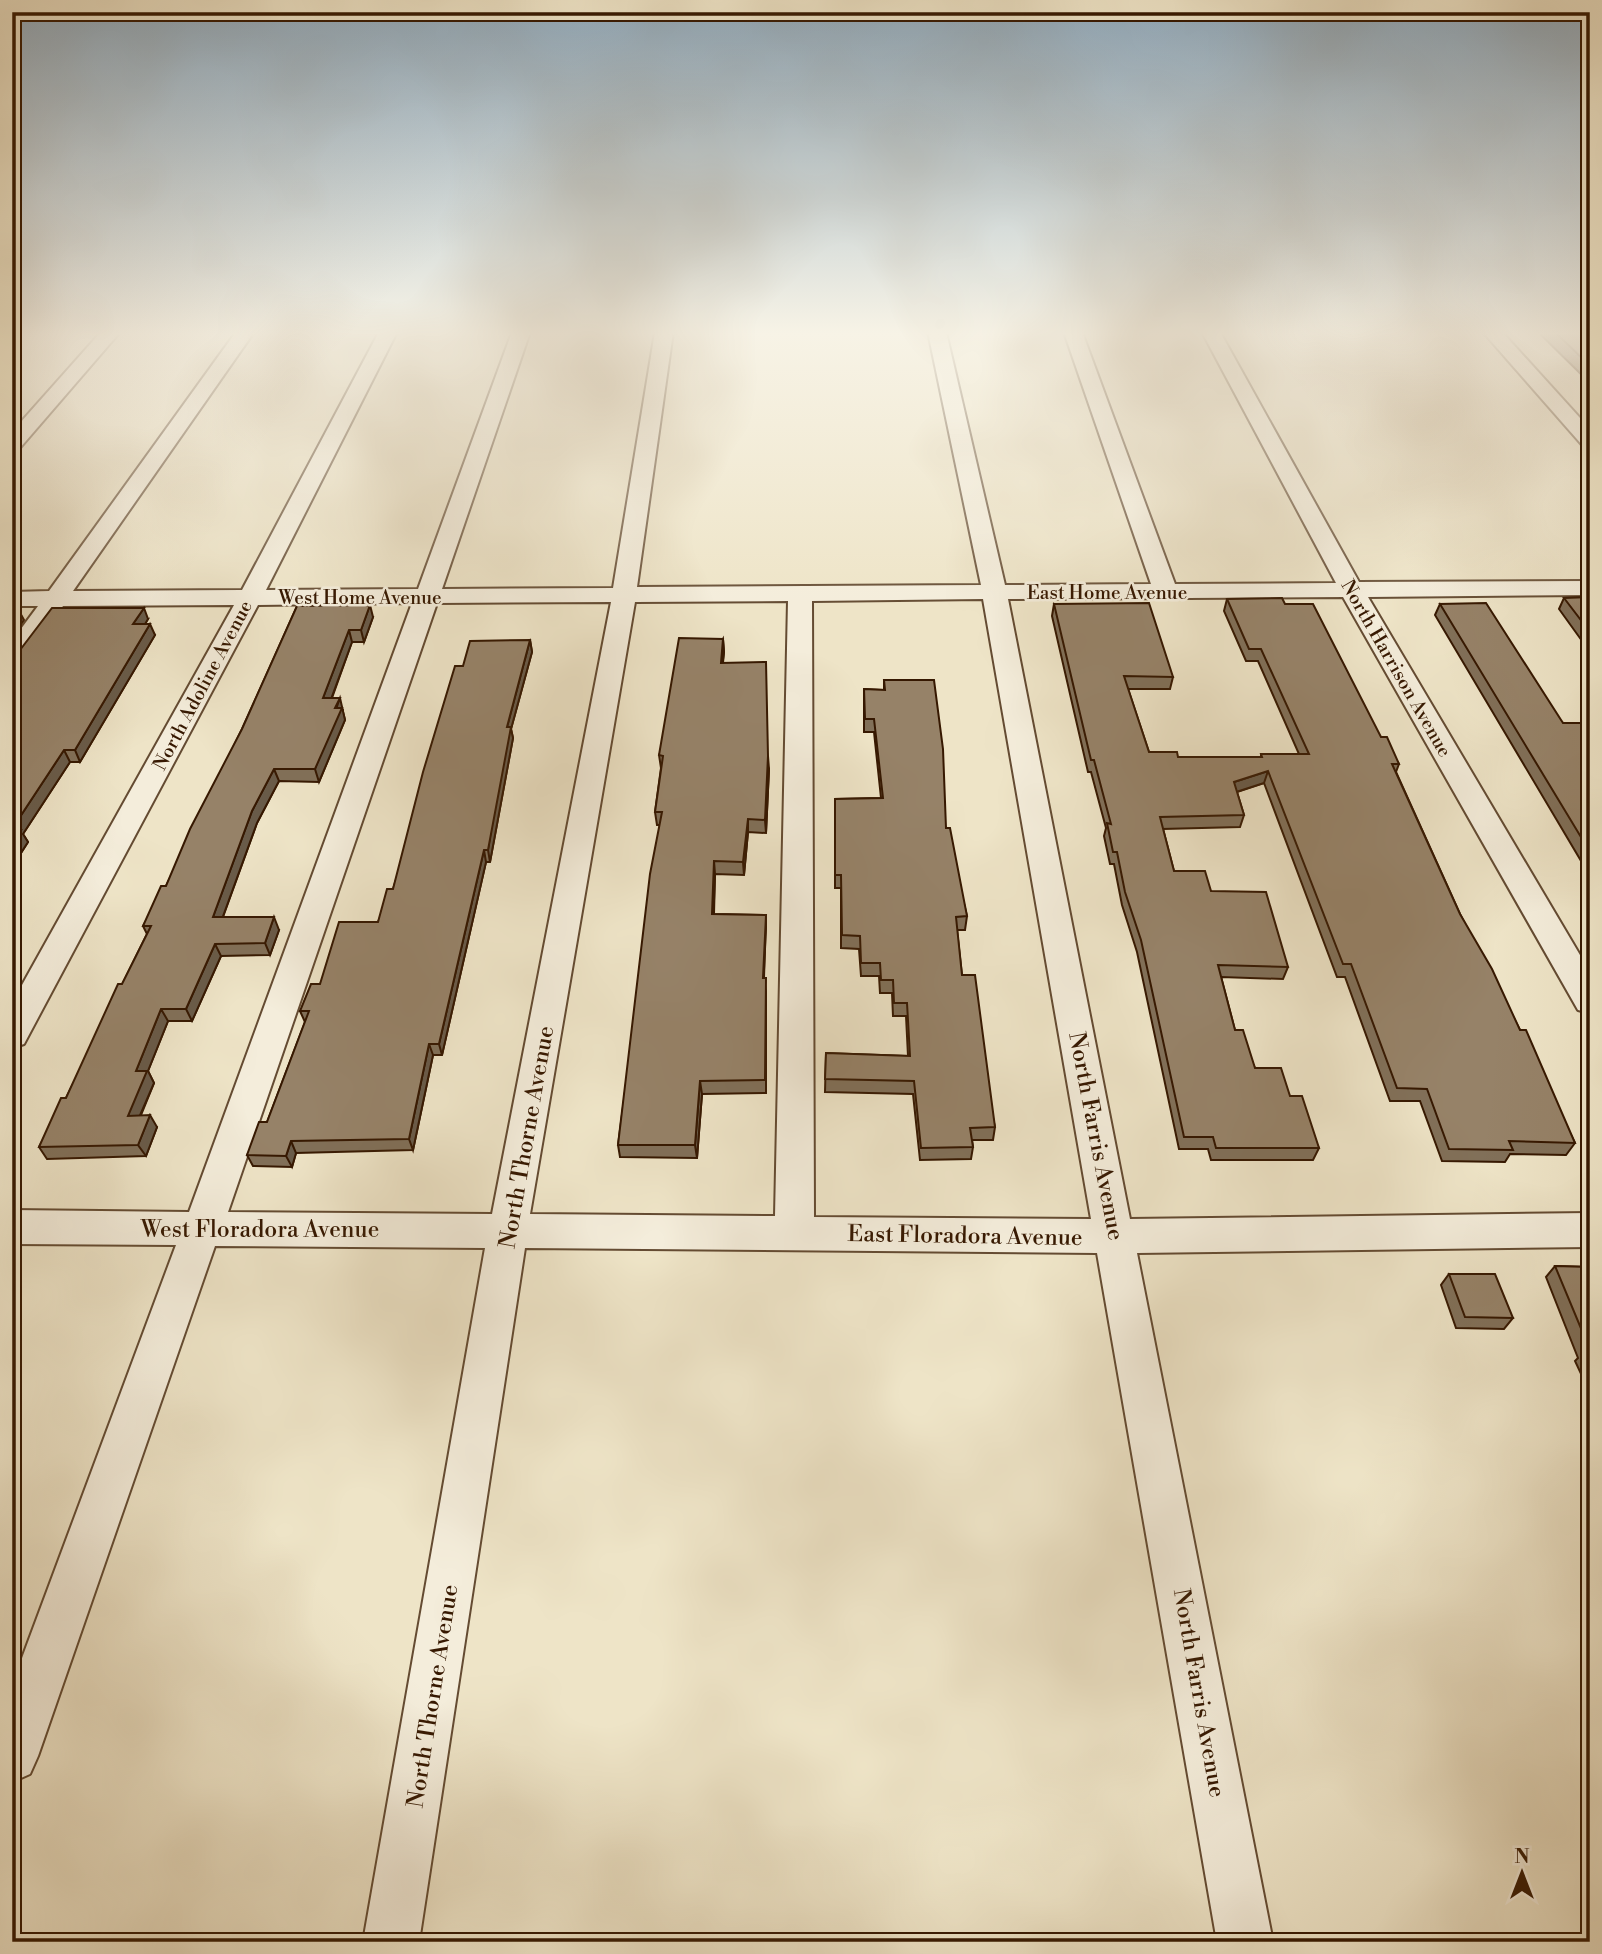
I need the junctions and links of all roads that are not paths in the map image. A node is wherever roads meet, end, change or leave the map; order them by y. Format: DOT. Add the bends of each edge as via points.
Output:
graph roads {
  1 [pos="31,423"];
  2 [pos="180,423"];
  3 [pos="341,423"];
  4 [pos="489,423"];
  5 [pos="650,423"];
  6 [pos="957,423"];
  7 [pos="1106,423"];
  8 [pos="1261,423"];
  9 [pos="1573,423"];
  10 [pos="1590,442"];
  11 [pos="12,445"];
  12 [pos="1590,588"];
  13 [pos="1351,589"];
  14 [pos="994,592"];
  15 [pos="1166,592"];
  16 [pos="800,594"];
  17 [pos="624,596"];
  18 [pos="250,597"];
  19 [pos="428,597"];
  20 [pos="12,599"];
  21 [pos="55,599"];
  22 [pos="12,659"];
  23 [pos="1590,1001"];
  24 [pos="12,1035"];
  25 [pos="12,1227"];
  26 [pos="203,1228"];
  27 [pos="508,1230"];
  28 [pos="1590,1230"];
  29 [pos="794,1233"];
  30 [pos="1116,1236"];
  31 [pos="12,1756"];
  32 [pos="391,1942"];
  33 [pos="1245,1942"];
  1 -- 11 [label="street"];
  2 -- 21 [label="street"];
  3 -- 18 [label="street, North Adoline Avenue"];
  4 -- 19 [label="street"];
  5 -- 17 [label="street, North Thorne Avenue"];
  6 -- 14 [label="street, North Farris Avenue"];
  7 -- 15 [label="street"];
  8 -- 13 [label="street, North Harrison Avenue"];
  9 -- 10 [label="street"];
  12 -- 13 [label="street, East Home Avenue"];
  13 -- 15 [label="street, East Home Avenue"];
  13 -- 23 [label="street, North Harrison Avenue"];
  14 -- 15 [label="street, East Home Avenue"];
  14 -- 16 [label="street, East Home Avenue"];
  14 -- 30 [label="street, North Farris Avenue"];
  16 -- 17 [label="street, East Home Avenue"];
  16 -- 29 [label="street"];
  17 -- 19 [label="street, West Home Avenue"];
  17 -- 27 [label="street, North Thorne Avenue"];
  18 -- 19 [label="street, West Home Avenue"];
  18 -- 21 [label="street, West Home Avenue"];
  18 -- 24 [label="street, North Adoline Avenue"];
  19 -- 26 [label="street"];
  20 -- 21 [label="street, West Home Avenue"];
  21 -- 22 [label="street"];
  25 -- 26 [label="street, West Floradora Avenue"];
  26 -- 27 [label="street, West Floradora Avenue"];
  26 -- 31 [label="street"];
  27 -- 29 [label="street, East Floradora Avenue"];
  27 -- 32 [label="street, North Thorne Avenue"];
  28 -- 30 [label="street, East Floradora Avenue"];
  29 -- 30 [label="street, East Floradora Avenue"];
  30 -- 33 [label="street, North Farris Avenue"];
}
